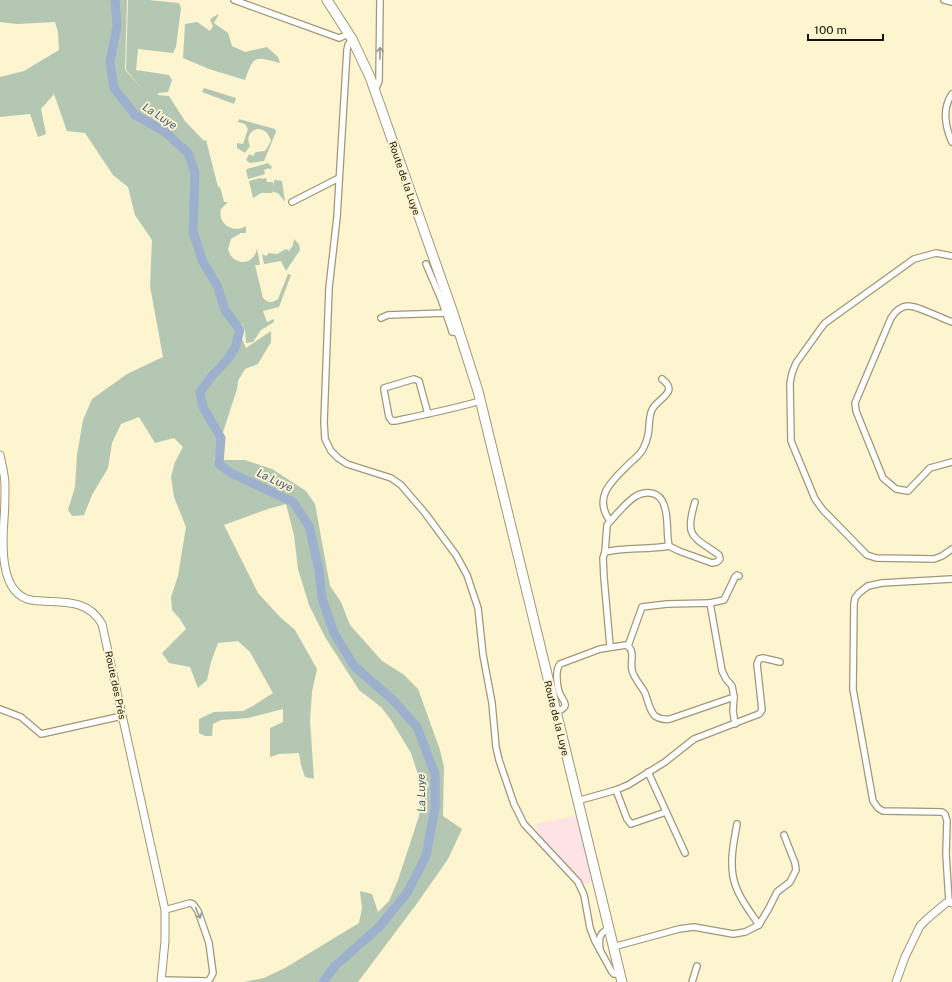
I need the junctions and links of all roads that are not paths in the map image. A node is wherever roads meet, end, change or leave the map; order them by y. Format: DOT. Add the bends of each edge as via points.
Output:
graph roads {
  1 [pos="234,0"];
  2 [pos="327,0"];
  3 [pos="380,0"];
  4 [pos="944,0"];
  5 [pos="952,2"];
  6 [pos="351,36"];
  7 [pos="375,91"];
  8 [pos="952,94"];
  9 [pos="952,142"];
  10 [pos="339,178"];
  11 [pos="292,202"];
  12 [pos="952,256"];
  13 [pos="426,264"];
  14 [pos="446,313"];
  15 [pos="381,318"];
  16 [pos="952,322"];
  17 [pos="459,333"];
  18 [pos="662,378"];
  19 [pos="478,402"];
  20 [pos="428,414"];
  21 [pos="0,455"];
  22 [pos="952,462"];
  23 [pos="695,502"];
  24 [pos="610,521"];
  25 [pos="669,546"];
  26 [pos="952,549"];
  27 [pos="605,552"];
  28 [pos="739,576"];
  29 [pos="952,579"];
  30 [pos="710,603"];
  31 [pos="610,646"];
  32 [pos="628,646"];
  33 [pos="780,662"];
  34 [pos="734,697"];
  35 [pos="0,709"];
  36 [pos="556,712"];
  37 [pos="122,716"];
  38 [pos="735,724"];
  39 [pos="648,772"];
  40 [pos="616,790"];
  41 [pos="577,801"];
  42 [pos="666,812"];
  43 [pos="737,824"];
  44 [pos="784,835"];
  45 [pos="685,853"];
  46 [pos="950,902"];
  47 [pos="165,910"];
  48 [pos="759,925"];
  49 [pos="609,929"];
  50 [pos="613,947"];
  51 [pos="600,951"];
  52 [pos="698,966"];
  53 [pos="621,978"];
  54 [pos="162,981"];
  55 [pos="692,982"];
  56 [pos="896,982"];
  1 -- 6 [label="street" via="340,38"];
  2 -- 6 [label="main road, Route de la Luye"];
  7 -- 3 [label="street, one-way" via="379,82"];
  4 -- 5 [label="street"];
  6 -- 7 [label="main road, Route de la Luye"];
  6 -- 10 [label="street" via="347,50"];
  7 -- 17 [label="main road, Route de la Luye"];
  8 -- 9 [label="street" via="947,103 946,124"];
  10 -- 11 [label="street"];
  10 -- 51 [label="street" via="329,288 324,422 326,439 331,450 347,464 391,478 401,485 456,555 467,575 478,608 496,747 514,804 524,824 578,882 584,895 590,928"];
  12 -- 26 [label="street" via="936,253 914,259 825,323 796,363 792,374 790,436 817,502 864,554 876,558 934,559"];
  13 -- 14 [label="street"];
  14 -- 15 [label="street" via="388,315"];
  14 -- 17 [label="street" via="452,332"];
  16 -- 22 [label="street" via="913,306 905,306 896,312 891,318 855,403 883,478 896,489 908,491 932,468"];
  17 -- 19 [label="main road, Route de la Luye"];
  18 -- 24 [label="street" via="670,387 650,413 648,435 642,450 606,489 603,506"];
  19 -- 20 [label="street"];
  19 -- 36 [label="main road, Route de la Luye" via="493,453"];
  20 -- 20 [label="street" via="390,420 384,388 417,379"];
  21 -- 37 [label="street, Route des Prés" via="5,483 2,542 6,580 18,596 78,604 98,617 104,632"];
  23 -- 25 [label="street" via="690,527 693,536 720,559 712,563"];
  24 -- 25 [label="street" via="636,496 644,493 657,495 664,504"];
  24 -- 27 [label="street" via="607,525"];
  25 -- 27 [label="street"];
  27 -- 31 [label="street" via="604,578"];
  28 -- 30 [label="street" via="736,575 724,600"];
  29 -- 46 [label="street" via="882,583 862,590 855,598 854,604 853,661 854,696 873,801 884,811 945,814"];
  30 -- 32 [label="street" via="642,607"];
  30 -- 34 [label="street" via="722,671 732,686"];
  31 -- 32 [label="street"];
  31 -- 36 [label="street" via="564,662 558,667 558,690 565,702 563,709"];
  32 -- 34 [label="street" via="632,650 634,676 645,693 653,714 661,719 670,719"];
  33 -- 38 [label="street" via="759,659 756,664 762,710 759,714"];
  34 -- 38 [label="street"];
  35 -- 37 [label="street" via="21,717 41,734"];
  36 -- 41 [label="main road, Route de la Luye"];
  37 -- 47 [label="street, Route des Prés"];
  38 -- 39 [label="street" via="694,739"];
  39 -- 40 [label="street"];
  39 -- 42 [label="street"];
  40 -- 41 [label="street"];
  40 -- 42 [label="street" via="631,824"];
  41 -- 49 [label="main road, Route de la Luye"];
  42 -- 45 [label="street"];
  43 -- 48 [label="street" via="733,876 739,894"];
  44 -- 48 [label="street" via="796,870 790,882 777,892"];
  46 -- 56 [label="street" via="920,926"];
  47 -- 54 [label="street, Route des Prés" via="166,941"];
  47 -- 54 [label="street, one-way" via="190,903 196,907 209,943 214,973 207,981"];
  48 -- 50 [label="street" via="745,932 733,934 694,927 679,929"];
  49 -- 50 [label="main road, Route de la Luye"];
  49 -- 51 [label="street" via="603,931 600,936"];
  50 -- 53 [label="main road, Route de la Luye"];
  51 -- 53 [label="street" via="612,972"];
  52 -- 55 [label="street"];
}
